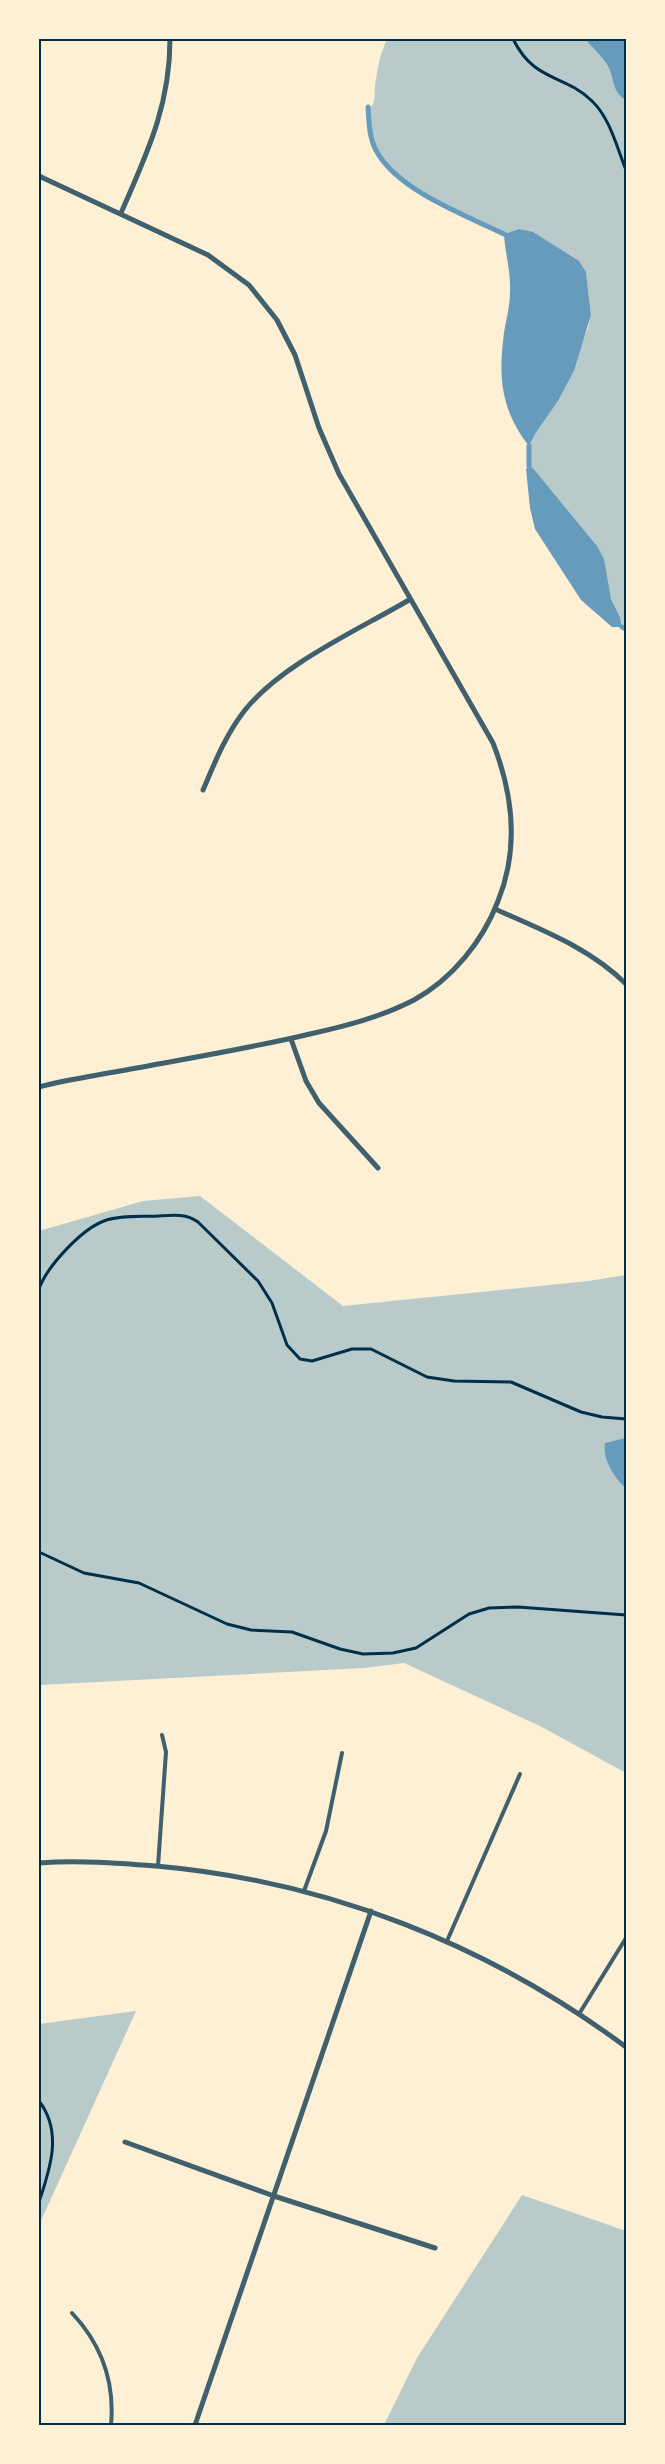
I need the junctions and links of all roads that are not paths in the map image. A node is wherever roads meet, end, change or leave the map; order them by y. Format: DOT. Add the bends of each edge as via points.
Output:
graph roads {
  1 [pos="170,39"];
  2 [pos="39,176"];
  3 [pos="121,213"];
  4 [pos="409,600"];
  5 [pos="203,790"];
  6 [pos="495,909"];
  7 [pos="626,984"];
  8 [pos="291,1039"];
  9 [pos="39,1087"];
  10 [pos="378,1168"];
  11 [pos="162,1735"];
  12 [pos="342,1753"];
  13 [pos="520,1774"];
  14 [pos="39,1863"];
  15 [pos="158,1866"];
  16 [pos="304,1891"];
  17 [pos="371,1911"];
  18 [pos="626,1938"];
  19 [pos="447,1941"];
  20 [pos="579,2014"];
  21 [pos="626,2047"];
  22 [pos="125,2142"];
  23 [pos="274,2196"];
  24 [pos="435,2248"];
  25 [pos="72,2314"];
  26 [pos="111,2425"];
  27 [pos="195,2425"];
  1 -- 3 [label="street" via="164,105"];
  2 -- 3 [label="street"];
  3 -- 4 [label="street" via="229,269 249,286 277,320 295,355 319,428 339,474"];
  4 -- 5 [label="street" via="307,659 264,690 230,730"];
  4 -- 6 [label="street" via="481,720 506,779 510,804 510,855"];
  6 -- 7 [label="street" via="575,946 598,960"];
  6 -- 8 [label="street" via="479,938 455,968 415,999 380,1016"];
  8 -- 9 [label="street"];
  8 -- 10 [label="street" via="306,1081 319,1103"];
  11 -- 15 [label="lane" via="166,1752"];
  12 -- 16 [label="lane" via="326,1831"];
  13 -- 19 [label="lane"];
  14 -- 15 [label="street"];
  15 -- 16 [label="street" via="237,1876"];
  16 -- 17 [label="street"];
  17 -- 19 [label="street"];
  17 -- 23 [label="street"];
  18 -- 20 [label="lane"];
  19 -- 20 [label="street"];
  20 -- 21 [label="street"];
  22 -- 23 [label="street"];
  23 -- 24 [label="street"];
  23 -- 27 [label="street"];
  25 -- 26 [label="lane" via="87,2329 103,2356 110,2384"];
}
